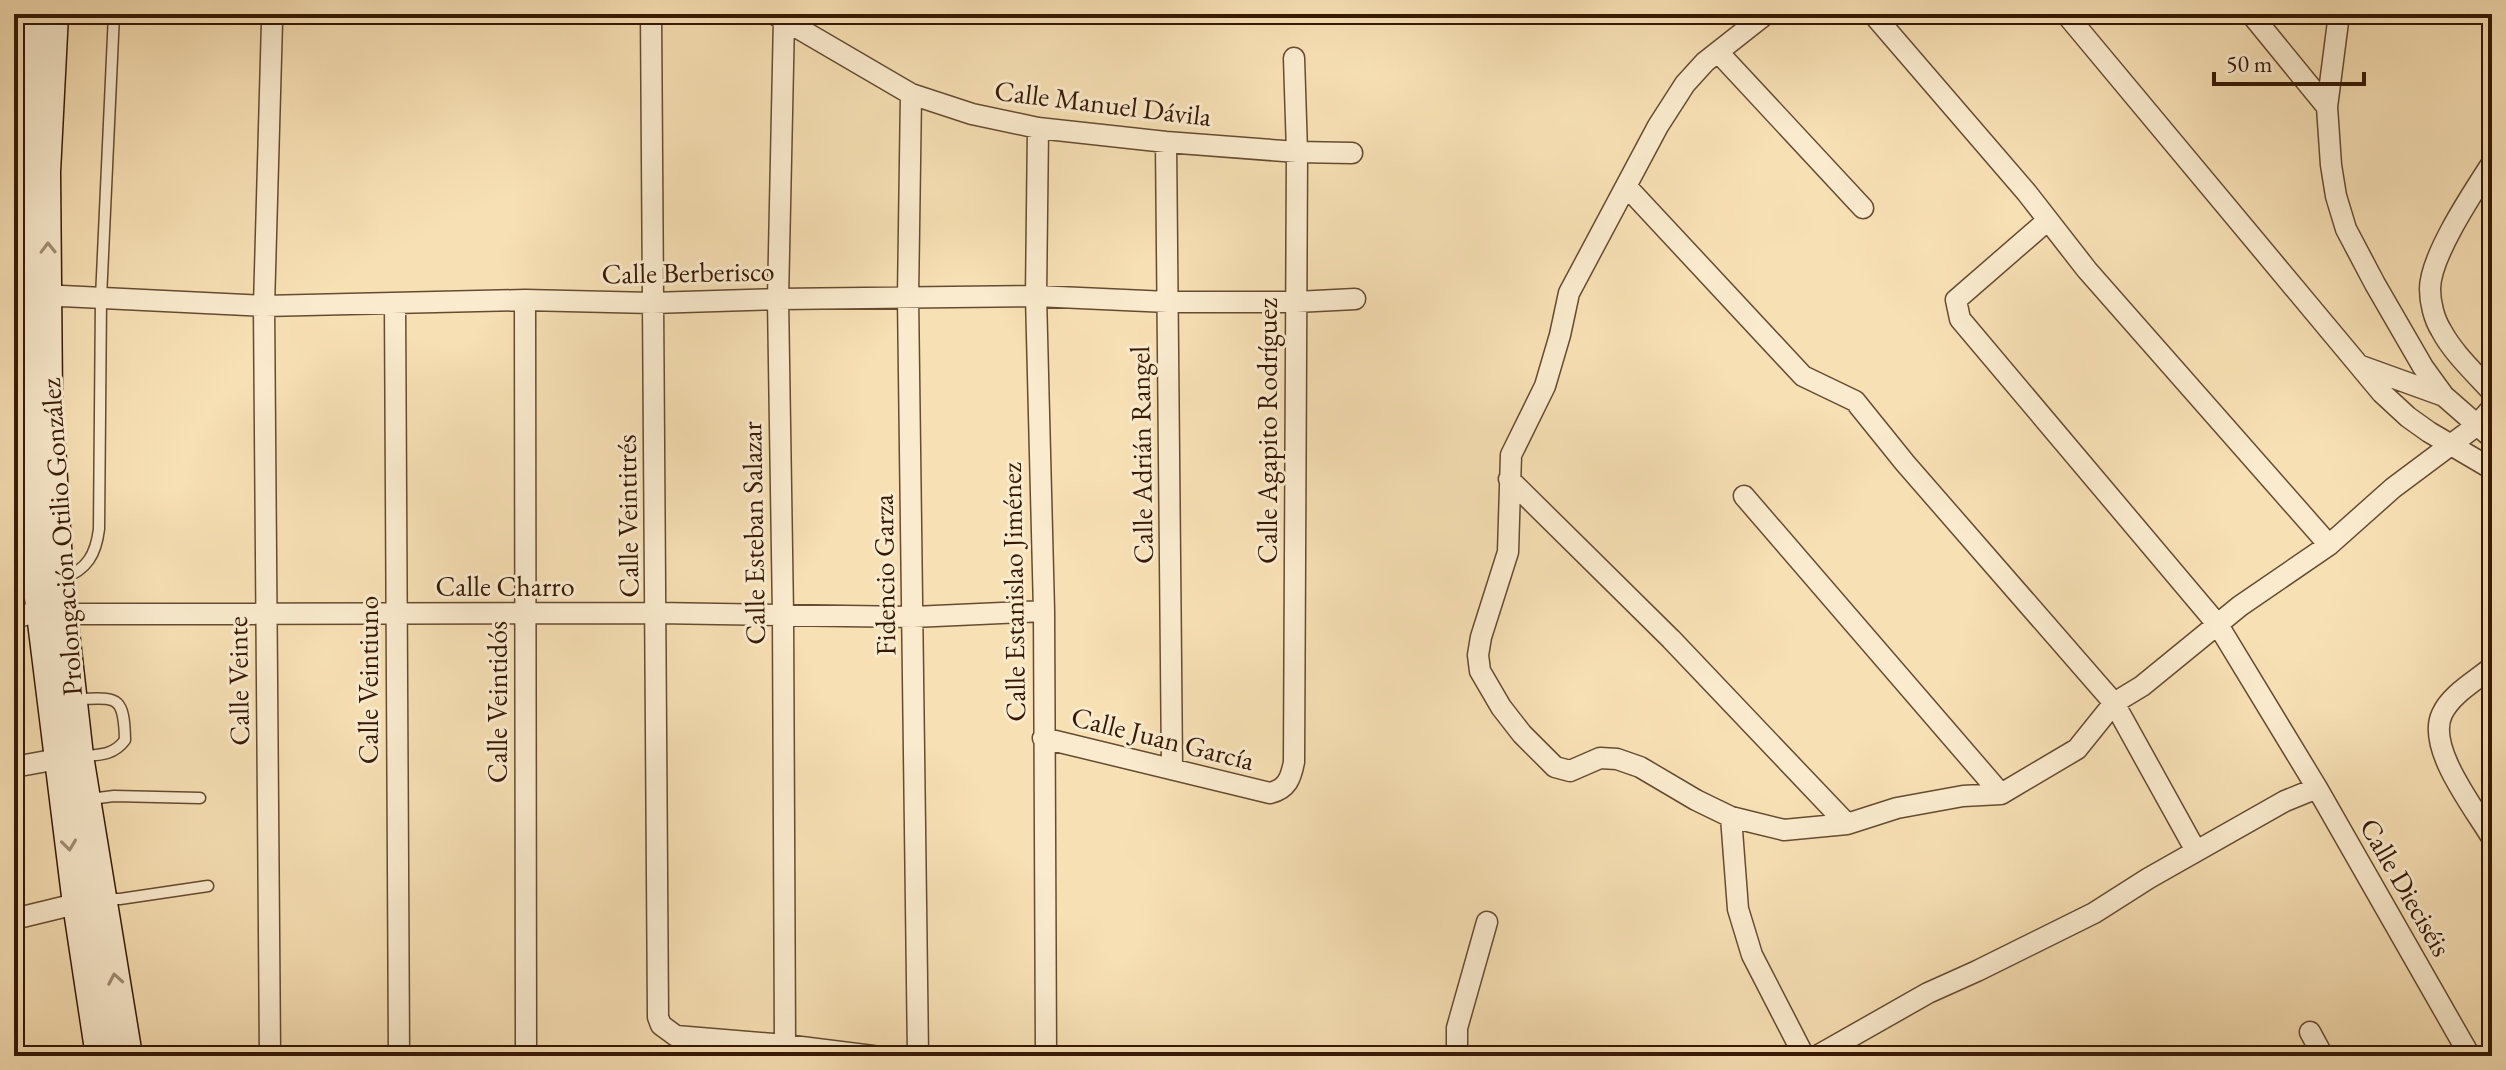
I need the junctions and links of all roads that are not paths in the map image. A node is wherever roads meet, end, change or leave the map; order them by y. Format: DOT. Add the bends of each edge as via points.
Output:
graph roads {
  1 [pos="32,14"];
  2 [pos="54,14"];
  3 [pos="114,14"];
  4 [pos="651,14"];
  5 [pos="1766,14"];
  6 [pos="1873,14"];
  7 [pos="2066,14"];
  8 [pos="2251,14"];
  9 [pos="2339,14"];
  10 [pos="779,17"];
  11 [pos="272,22"];
  12 [pos="1718,52"];
  13 [pos="1294,58"];
  14 [pos="911,94"];
  15 [pos="2327,107"];
  16 [pos="1038,128"];
  17 [pos="1166,142"];
  18 [pos="1297,152"];
  19 [pos="1352,153"];
  20 [pos="2492,163"];
  21 [pos="28,178"];
  22 [pos="1626,186"];
  23 [pos="1863,208"];
  24 [pos="2048,220"];
  25 [pos="1036,296"];
  26 [pos="908,297"];
  27 [pos="35,298"];
  28 [pos="101,298"];
  29 [pos="778,299"];
  30 [pos="1355,299"];
  31 [pos="525,300"];
  32 [pos="1168,302"];
  33 [pos="1296,302"];
  34 [pos="395,303"];
  35 [pos="652,303"];
  36 [pos="264,306"];
  37 [pos="28,340"];
  38 [pos="2359,365"];
  39 [pos="2492,392"];
  40 [pos="2444,396"];
  41 [pos="2492,408"];
  42 [pos="2484,432"];
  43 [pos="2453,445"];
  44 [pos="2492,469"];
  45 [pos="1509,479"];
  46 [pos="1744,496"];
  47 [pos="32,507"];
  48 [pos="2329,545"];
  49 [pos="42,601"];
  50 [pos="1044,611"];
  51 [pos="396,613"];
  52 [pos="657,613"];
  53 [pos="266,614"];
  54 [pos="524,614"];
  55 [pos="783,615"];
  56 [pos="913,617"];
  57 [pos="2218,625"];
  58 [pos="2492,667"];
  59 [pos="62,700"];
  60 [pos="2114,703"];
  61 [pos="1043,738"];
  62 [pos="69,757"];
  63 [pos="14,767"];
  64 [pos="1172,768"];
  65 [pos="2317,788"];
  66 [pos="1270,793"];
  67 [pos="2001,794"];
  68 [pos="200,798"];
  69 [pos="75,801"];
  70 [pos="1731,817"];
  71 [pos="1847,824"];
  72 [pos="2492,838"];
  73 [pos="2196,851"];
  74 [pos="208,886"];
  75 [pos="89,901"];
  76 [pos="14,919"];
  77 [pos="1487,922"];
  78 [pos="2310,1032"];
  79 [pos="785,1045"];
  80 [pos="676,1046"];
  81 [pos="110,1054"];
  82 [pos="270,1056"];
  83 [pos="399,1056"];
  84 [pos="526,1056"];
  85 [pos="873,1056"];
  86 [pos="918,1056"];
  87 [pos="1046,1056"];
  88 [pos="1457,1056"];
  89 [pos="1804,1056"];
  90 [pos="1817,1056"];
  91 [pos="2323,1056"];
  92 [pos="2470,1056"];
  1 -- 21 [label="main road, Prolongación Otilio González"];
  2 -- 21 [label="main road, Prolongación Otilio González"];
  3 -- 28 [label="lane"];
  4 -- 35 [label="street, Calle Veintitrés"];
  5 -- 12 [label="street"];
  6 -- 24 [label="street"];
  7 -- 38 [label="street"];
  8 -- 15 [label="street"];
  9 -- 15 [label="street"];
  10 -- 14 [label="street, Calle Manuel Dávila"];
  10 -- 29 [label="street, Calle Esteban Salazar"];
  11 -- 36 [label="street, Calle Veinte"];
  12 -- 22 [label="street" via="1685,84"];
  12 -- 23 [label="street"];
  13 -- 18 [label="street, Calle Agapito Rodríguez"];
  14 -- 16 [label="street, Calle Manuel Dávila"];
  14 -- 26 [label="street, Fidencio Garza"];
  15 -- 40 [label="street" via="2331,165 2346,229 2406,340"];
  16 -- 17 [label="street, Calle Manuel Dávila"];
  16 -- 25 [label="street, Calle Estanislao Jiménez"];
  17 -- 18 [label="street, Calle Manuel Dávila"];
  17 -- 32 [label="street, Calle Adrián Rangel"];
  18 -- 19 [label="street, Calle Manuel Dávila"];
  18 -- 33 [label="street, Calle Agapito Rodríguez"];
  20 -- 39 [label="street" via="2435,265 2430,287 2441,331"];
  21 -- 27 [label="main road, Prolongación Otilio González"];
  22 -- 45 [label="street" via="1569,293 1545,386 1511,455"];
  22 -- 60 [label="street" via="1803,376 1855,401"];
  24 -- 48 [label="street"];
  24 -- 57 [label="street, Calle Dieciséis" via="1956,300 1960,319"];
  25 -- 26 [label="street, Calle Berberisco"];
  25 -- 32 [label="street, Calle Berberisco"];
  25 -- 50 [label="street, Calle Estanislao Jiménez"];
  26 -- 29 [label="street, Calle Berberisco"];
  26 -- 56 [label="street, Fidencio Garza"];
  27 -- 28 [label="street, Calle Berberisco"];
  27 -- 37 [label="main road, Prolongación Otilio González"];
  28 -- 36 [label="street, Calle Berberisco"];
  28 -- 49 [label="lane" via="97,544 87,564"];
  29 -- 35 [label="street, Calle Berberisco"];
  29 -- 55 [label="street, Calle Esteban Salazar"];
  30 -- 33 [label="street, Calle Berberisco"];
  31 -- 34 [label="street, Calle Berberisco"];
  31 -- 35 [label="street, Calle Berberisco"];
  31 -- 54 [label="street, Calle Veintidós"];
  32 -- 33 [label="street, Calle Berberisco"];
  32 -- 64 [label="street, Calle Adrián Rangel"];
  33 -- 66 [label="street, Calle Agapito Rodríguez" via="1294,762 1287,784"];
  34 -- 36 [label="street, Calle Berberisco"];
  34 -- 51 [label="street, Calle Veintiuno"];
  35 -- 52 [label="street, Calle Veintitrés"];
  36 -- 53 [label="street, Calle Veinte"];
  37 -- 47 [label="main road, Prolongación Otilio González"];
  38 -- 40 [label="street"];
  38 -- 43 [label="street" via="2408,417"];
  40 -- 42 [label="street"];
  41 -- 42 [label="street"];
  42 -- 43 [label="street"];
  43 -- 44 [label="street"];
  43 -- 48 [label="street" via="2393,488"];
  45 -- 70 [label="street" via="1508,552 1478,655 1489,689 1522,734 1562,771 1600,758 1617,759"];
  45 -- 71 [label="street"];
  46 -- 67 [label="street"];
  47 -- 49 [label="main road, Prolongación Otilio González"];
  48 -- 57 [label="street"];
  49 -- 53 [label="street, Calle Charro"];
  49 -- 59 [label="main road, Prolongación Otilio González"];
  50 -- 56 [label="street, Calle Charro"];
  50 -- 61 [label="street, Calle Estanislao Jiménez"];
  51 -- 53 [label="street, Calle Charro"];
  51 -- 54 [label="street, Calle Charro"];
  51 -- 83 [label="street, Calle Veintiuno"];
  52 -- 54 [label="street, Calle Charro"];
  52 -- 55 [label="street, Calle Charro"];
  52 -- 80 [label="street, Calle Veintitrés" via="658,1017"];
  53 -- 82 [label="street, Calle Veinte"];
  54 -- 84 [label="street, Calle Veintidós"];
  55 -- 56 [label="street, Calle Charro"];
  55 -- 79 [label="street, Calle Esteban Salazar"];
  56 -- 86 [label="street, Fidencio Garza"];
  57 -- 60 [label="street"];
  57 -- 65 [label="street, Calle Dieciséis"];
  58 -- 72 [label="street" via="2450,701 2439,726 2442,750"];
  59 -- 62 [label="main road, Prolongación Otilio González"];
  59 -- 62 [label="lane" via="104,697 123,710 124,717 125,740 116,750"];
  60 -- 67 [label="street" via="2077,749"];
  60 -- 73 [label="street"];
  61 -- 64 [label="street, Calle Juan García"];
  61 -- 87 [label="street, Calle Estanislao Jiménez"];
  62 -- 63 [label="street"];
  62 -- 69 [label="main road, Prolongación Otilio González"];
  64 -- 66 [label="street, Calle Juan García"];
  65 -- 73 [label="street"];
  65 -- 92 [label="street, Calle Dieciséis"];
  67 -- 71 [label="street" via="1897,808"];
  68 -- 69 [label="lane" via="114,796"];
  69 -- 75 [label="main road, Prolongación Otilio González"];
  70 -- 71 [label="street" via="1784,830"];
  70 -- 89 [label="street" via="1738,909 1752,955"];
  73 -- 90 [label="street" via="2094,913 1928,993"];
  74 -- 75 [label="lane"];
  75 -- 76 [label="street"];
  75 -- 81 [label="main road, Prolongación Otilio González"];
  77 -- 88 [label="street" via="1457,1028"];
  78 -- 91 [label="street"];
  79 -- 80 [label="street"];
  79 -- 85 [label="street"];
}
